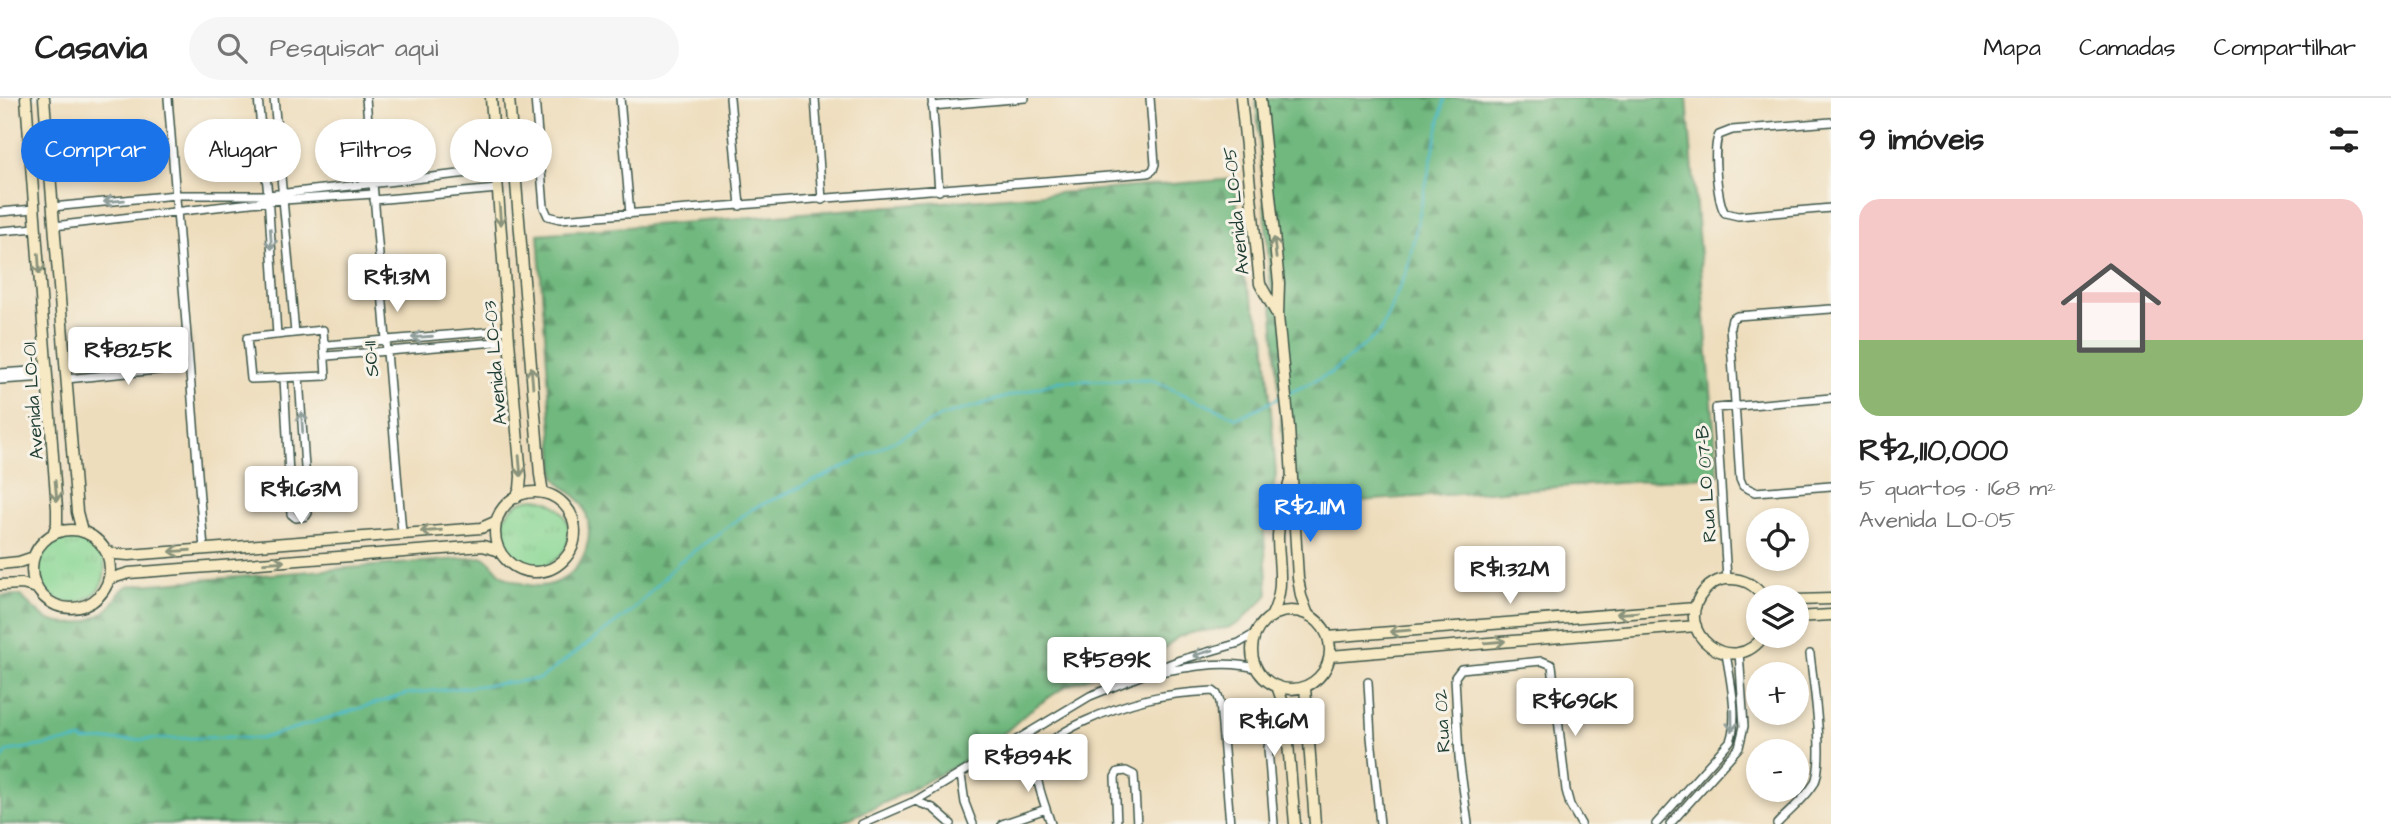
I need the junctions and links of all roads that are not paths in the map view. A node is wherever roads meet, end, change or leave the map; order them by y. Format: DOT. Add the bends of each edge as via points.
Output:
graph roads {
  1 [pos="26,98"];
  2 [pos="44,98"];
  3 [pos="168,98"];
  4 [pos="258,98"];
  5 [pos="274,98"];
  6 [pos="366,98"];
  7 [pos="491,98"];
  8 [pos="509,98"];
  9 [pos="535,98"];
  10 [pos="620,98"];
  11 [pos="730,98"];
  12 [pos="815,98"];
  13 [pos="1025,98"];
  14 [pos="1150,98"];
  15 [pos="1241,98"];
  16 [pos="1260,98"];
  17 [pos="932,102"];
  18 [pos="492,119"];
  19 [pos="1831,122"];
  20 [pos="450,175"];
  21 [pos="497,182"];
  22 [pos="374,184"];
  23 [pos="498,189"];
  24 [pos="939,191"];
  25 [pos="176,195"];
  26 [pos="282,196"];
  27 [pos="374,197"];
  28 [pos="268,198"];
  29 [pos="822,200"];
  30 [pos="740,206"];
  31 [pos="52,207"];
  32 [pos="1831,208"];
  33 [pos="34,209"];
  34 [pos="0,212"];
  35 [pos="177,213"];
  36 [pos="630,214"];
  37 [pos="54,226"];
  38 [pos="36,228"];
  39 [pos="0,231"];
  40 [pos="1831,309"];
  41 [pos="1278,316"];
  42 [pos="295,333"];
  43 [pos="277,335"];
  44 [pos="508,336"];
  45 [pos="384,340"];
  46 [pos="326,345"];
  47 [pos="386,352"];
  48 [pos="187,355"];
  49 [pos="327,356"];
  50 [pos="188,367"];
  51 [pos="0,373"];
  52 [pos="47,373"];
  53 [pos="65,374"];
  54 [pos="299,377"];
  55 [pos="284,379"];
  56 [pos="0,380"];
  57 [pos="1831,398"];
  58 [pos="1737,406"];
  59 [pos="1291,478"];
  60 [pos="1831,486"];
  61 [pos="543,493"];
  62 [pos="516,498"];
  63 [pos="497,521"];
  64 [pos="82,531"];
  65 [pos="402,533"];
  66 [pos="53,534"];
  67 [pos="204,549"];
  68 [pos="106,551"];
  69 [pos="500,551"];
  70 [pos="34,557"];
  71 [pos="0,564"];
  72 [pos="110,579"];
  73 [pos="1727,579"];
  74 [pos="0,585"];
  75 [pos="1752,585"];
  76 [pos="37,588"];
  77 [pos="1831,598"];
  78 [pos="1809,599"];
  79 [pos="1695,608"];
  80 [pos="1308,615"];
  81 [pos="1831,615"];
  82 [pos="1809,616"];
  83 [pos="1271,617"];
  84 [pos="1696,626"];
  85 [pos="1256,633"];
  86 [pos="1328,637"];
  87 [pos="1752,648"];
  88 [pos="1739,652"];
  89 [pos="1726,654"];
  90 [pos="1810,654"];
  91 [pos="1330,656"];
  92 [pos="1258,669"];
  93 [pos="1149,674"];
  94 [pos="1368,682"];
  95 [pos="1277,686"];
  96 [pos="1305,687"];
  97 [pos="1287,723"];
  98 [pos="961,775"];
  99 [pos="915,801"];
  100 [pos="1046,808"];
  101 [pos="862,824"];
  102 [pos="951,824"];
  103 [pos="972,824"];
  104 [pos="1002,824"];
  105 [pos="1051,824"];
  106 [pos="1117,824"];
  107 [pos="1137,824"];
  108 [pos="1230,824"];
  109 [pos="1274,824"];
  110 [pos="1295,824"];
  111 [pos="1315,824"];
  112 [pos="1380,824"];
  113 [pos="1468,824"];
  114 [pos="1581,824"];
  115 [pos="1656,824"];
  116 [pos="1670,824"];
  117 [pos="1777,824"];
  1 -- 33 [label="street, Avenida LO-01"];
  2 -- 31 [label="street, Avenida LO-01"];
  3 -- 25 [label="street"];
  4 -- 28 [label="street"];
  5 -- 26 [label="street"];
  6 -- 22 [label="street, SO-11"];
  7 -- 18 [label="street, Avenida LO-03"];
  61 -- 8 [label="street, Avenida LO-03, one-way"];
  9 -- 36 [label="street" via="548,216"];
  10 -- 36 [label="street"];
  11 -- 30 [label="street"];
  12 -- 29 [label="street"];
  13 -- 17 [label="street"];
  14 -- 24 [label="street" via="1155,164 1148,173"];
  15 -- 41 [label="street, Avenida LO-05" via="1260,284"];
  41 -- 16 [label="street, Avenida LO-05, one-way" via="1279,283"];
  17 -- 24 [label="street"];
  19 -- 32 [label="street" via="1732,130 1719,135 1715,144 1720,203 1725,213 1738,216"];
  20 -- 22 [label="street"];
  21 -- 23 [label="street, Avenida LO-03"];
  22 -- 26 [label="street"];
  22 -- 27 [label="street, SO-11"];
  23 -- 27 [label="street"];
  23 -- 44 [label="street, Avenida LO-03, one-way"];
  24 -- 29 [label="street"];
  25 -- 28 [label="street"];
  25 -- 31 [label="street, one-way"];
  25 -- 35 [label="street"];
  26 -- 27 [label="street"];
  26 -- 28 [label="street"];
  26 -- 42 [label="street"];
  27 -- 45 [label="street, SO-11"];
  28 -- 35 [label="street"];
  28 -- 43 [label="street, one-way"];
  29 -- 30 [label="street"];
  30 -- 36 [label="street"];
  31 -- 37 [label="street, Avenida LO-01"];
  33 -- 34 [label="street"];
  33 -- 38 [label="street, Avenida LO-01"];
  35 -- 37 [label="street"];
  35 -- 48 [label="street"];
  37 -- 53 [label="street, Avenida LO-01"];
  38 -- 39 [label="street"];
  38 -- 52 [label="street, Avenida LO-01, one-way"];
  40 -- 58 [label="street" via="1732,320"];
  41 -- 59 [label="street, Avenida LO-05"];
  42 -- 43 [label="street"];
  42 -- 46 [label="street" via="322,330"];
  43 -- 55 [label="street" via="247,338 250,376 254,380"];
  44 -- 45 [label="street, one-way"];
  44 -- 47 [label="street"];
  44 -- 62 [label="street, Avenida LO-03, one-way" via="522,476"];
  45 -- 46 [label="street"];
  45 -- 47 [label="street, SO-11"];
  46 -- 49 [label="street"];
  47 -- 49 [label="street"];
  47 -- 65 [label="street, SO-11"];
  48 -- 50 [label="street"];
  48 -- 53 [label="street"];
  49 -- 54 [label="street" via="326,376"];
  50 -- 53 [label="street"];
  50 -- 67 [label="street"];
  51 -- 52 [label="street"];
  52 -- 56 [label="street"];
  52 -- 66 [label="street, Avenida LO-01, one-way" via="57,509"];
  53 -- 64 [label="street, Avenida LO-01"];
  54 -- 55 [label="street"];
  55 -- 54 [label="street, one-way" via="291,514 296,518 308,515"];
  57 -- 58 [label="street"];
  58 -- 60 [label="street" via="1743,486 1755,492"];
  58 -- 73 [label="street, Rua LO 07-B" via="1716,408"];
  59 -- 80 [label="street, Avenida LO-05" via="1299,589"];
  59 -- 83 [label="street, Avenida LO-05" via="1278,533 1280,599"];
  61 -- 62 [label="street"];
  61 -- 69 [label="street" via="558,500 571,516 574,537 566,556 555,567 535,572 515,566"];
  62 -- 63 [label="street"];
  63 -- 65 [label="street, one-way" via="481,528"];
  63 -- 69 [label="street"];
  64 -- 66 [label="street"];
  64 -- 68 [label="street" via="96,538"];
  65 -- 67 [label="street"];
  66 -- 70 [label="street"];
  67 -- 68 [label="street, one-way" via="128,555"];
  68 -- 72 [label="street"];
  72 -- 69 [label="street, one-way" via="129,573 483,546"];
  70 -- 71 [label="street"];
  70 -- 76 [label="street" via="32,573"];
  72 -- 76 [label="street" via="94,601 74,608 53,604"];
  73 -- 75 [label="street"];
  73 -- 79 [label="street" via="1707,587"];
  74 -- 76 [label="street"];
  77 -- 78 [label="street"];
  79 -- 84 [label="street"];
  79 -- 86 [label="street, one-way"];
  80 -- 83 [label="street" via="1296,611"];
  80 -- 86 [label="street"];
  81 -- 82 [label="street"];
  83 -- 85 [label="street"];
  84 -- 89 [label="street" via="1704,642"];
  91 -- 84 [label="street, one-way"];
  85 -- 92 [label="street" via="1253,657"];
  85 -- 93 [label="street, one-way"];
  86 -- 91 [label="street"];
  87 -- 88 [label="street"];
  88 -- 89 [label="street"];
  88 -- 116 [label="street" via="1743,737 1735,753"];
  89 -- 115 [label="street, one-way" via="1733,720 1730,741"];
  90 -- 117 [label="street" via="1818,772 1814,783"];
  91 -- 96 [label="street" via="1320,677"];
  92 -- 93 [label="street" via="1230,665"];
  92 -- 95 [label="street"];
  93 -- 98 [label="street" via="1090,696"];
  94 -- 112 [label="street"];
  95 -- 96 [label="street"];
  95 -- 97 [label="street"];
  96 -- 111 [label="street"];
  97 -- 109 [label="street" via="1269,738"];
  97 -- 110 [label="street"];
  98 -- 99 [label="street"];
  98 -- 103 [label="street"];
  99 -- 101 [label="street"];
  99 -- 102 [label="street" via="933,808"];
  100 -- 104 [label="street"];
  100 -- 105 [label="street"];
  100 -- 108 [label="street" via="1036,762 1055,738 1101,714 1149,699 1213,691 1220,702"];
  106 -- 107 [label="street" via="1115,777 1126,771 1133,775"];
  113 -- 114 [label="street, Rua 02" via="1458,757 1456,673 1535,662 1552,664 1566,790"];
}
